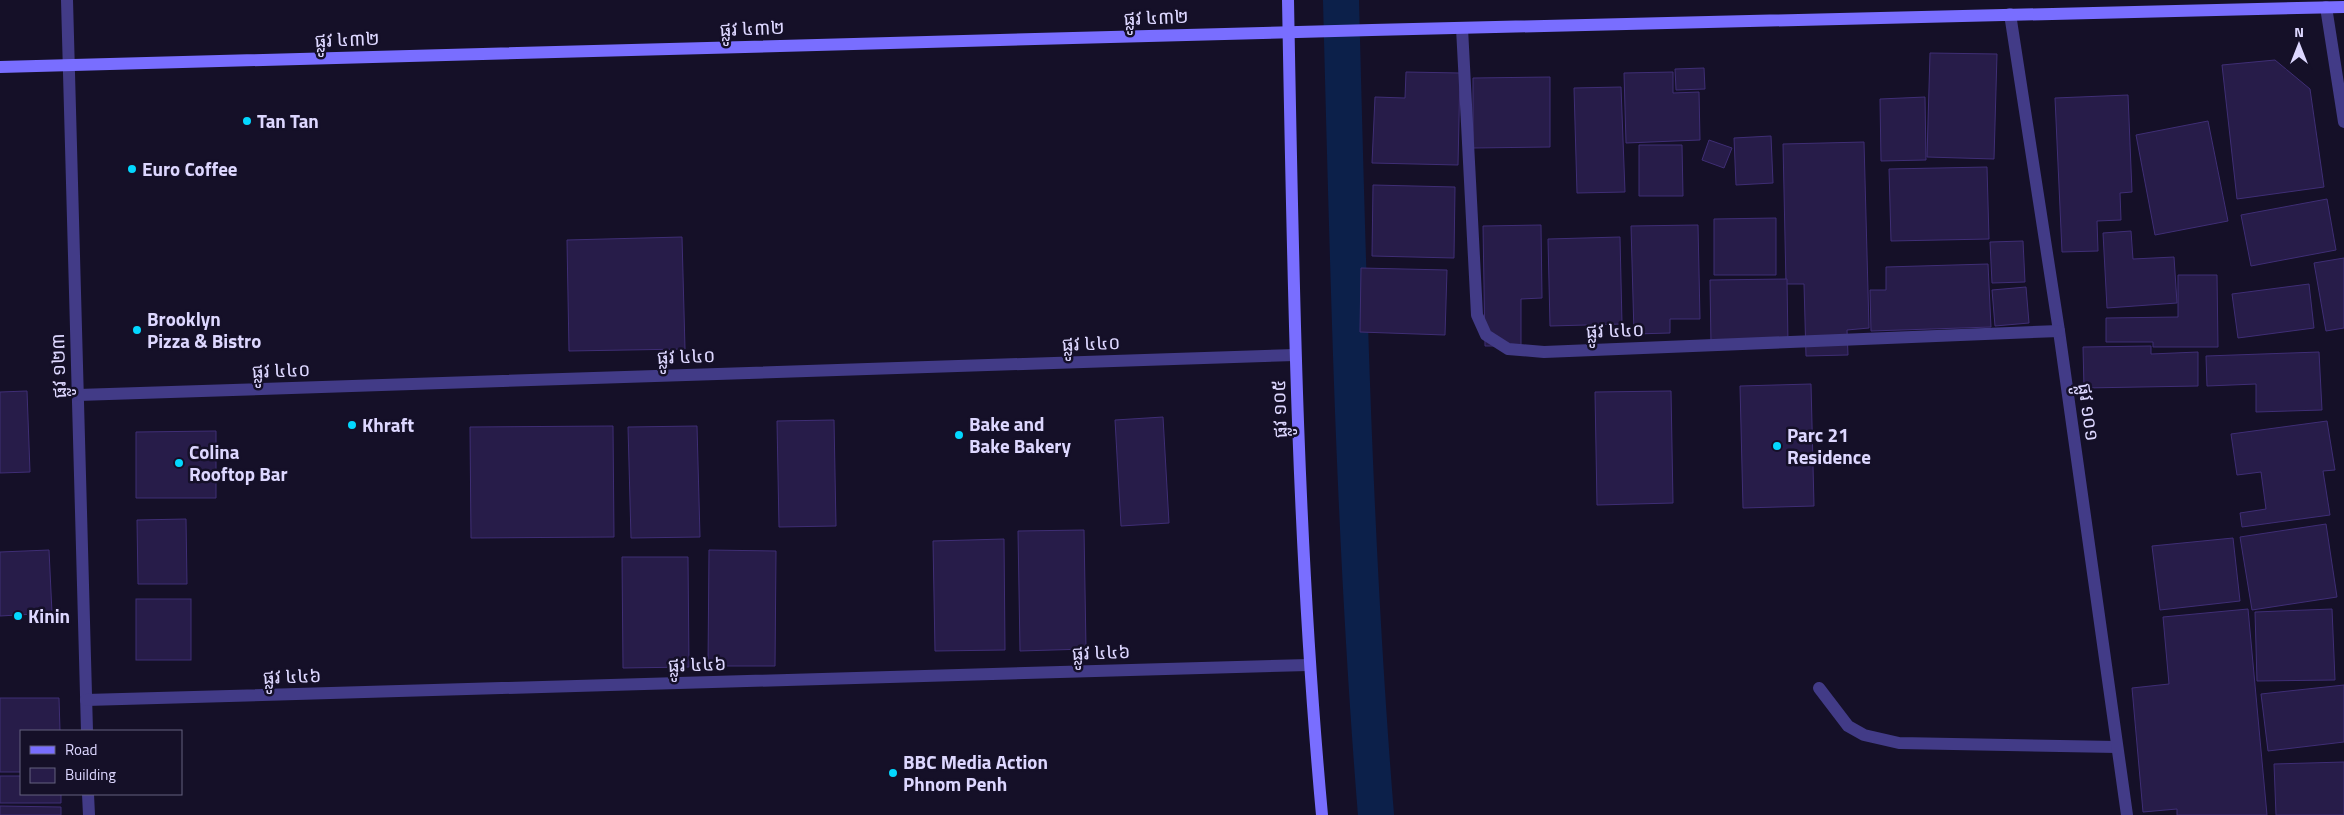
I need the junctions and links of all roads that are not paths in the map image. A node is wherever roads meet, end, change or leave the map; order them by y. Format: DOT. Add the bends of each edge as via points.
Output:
graph roads {
  1 [pos="67,0"];
  2 [pos="1288,0"];
  3 [pos="2344,6"];
  4 [pos="2326,7"];
  5 [pos="2010,14"];
  6 [pos="1462,28"];
  7 [pos="1288,32"];
  8 [pos="68,65"];
  9 [pos="0,67"];
  10 [pos="2344,122"];
  11 [pos="2059,331"];
  12 [pos="1295,355"];
  13 [pos="78,395"];
  14 [pos="1308,665"];
  15 [pos="1819,688"];
  16 [pos="86,700"];
  17 [pos="87,730"];
  18 [pos="2117,746"];
  19 [pos="88,795"];
  20 [pos="89,815"];
  21 [pos="1322,815"];
  22 [pos="2127,815"];
  1 -- 8 [label="street, ផ្លូវ ១២៣"];
  2 -- 7 [label="street, ផ្លូវ ១០៥"];
  3 -- 4 [label="street, ផ្លូវ ៤៣២"];
  4 -- 5 [label="street, ផ្លូវ ៤៣២"];
  4 -- 10 [label="street"];
  5 -- 6 [label="street, ផ្លូវ ៤៣២"];
  5 -- 11 [label="street, ផ្លូវ ១០១"];
  6 -- 7 [label="street, ផ្លូវ ៤៣២"];
  6 -- 11 [label="street, ផ្លូវ ៤៤០" via="1477,315 1486,335 1508,349 1544,352"];
  7 -- 8 [label="street, ផ្លូវ ៤៣២"];
  7 -- 12 [label="street, ផ្លូវ ១០៥"];
  8 -- 9 [label="street, ផ្លូវ ៤៣២"];
  8 -- 13 [label="street, ផ្លូវ ១២៣"];
  11 -- 18 [label="street, ផ្លូវ ១០១"];
  12 -- 13 [label="street, ផ្លូវ ៤៤០"];
  12 -- 14 [label="street, ផ្លូវ ១០៥"];
  13 -- 16 [label="street, ផ្លូវ ១២៣"];
  14 -- 16 [label="street, ផ្លូវ ៤៤៦"];
  14 -- 21 [label="street, ផ្លូវ ១០៥"];
  15 -- 18 [label="street" via="1848,726 1864,735 1899,742"];
  16 -- 17 [label="street, ផ្លូវ ១២៣"];
  18 -- 22 [label="street, ផ្លូវ ១០១"];
  19 -- 20 [label="street"];
}
